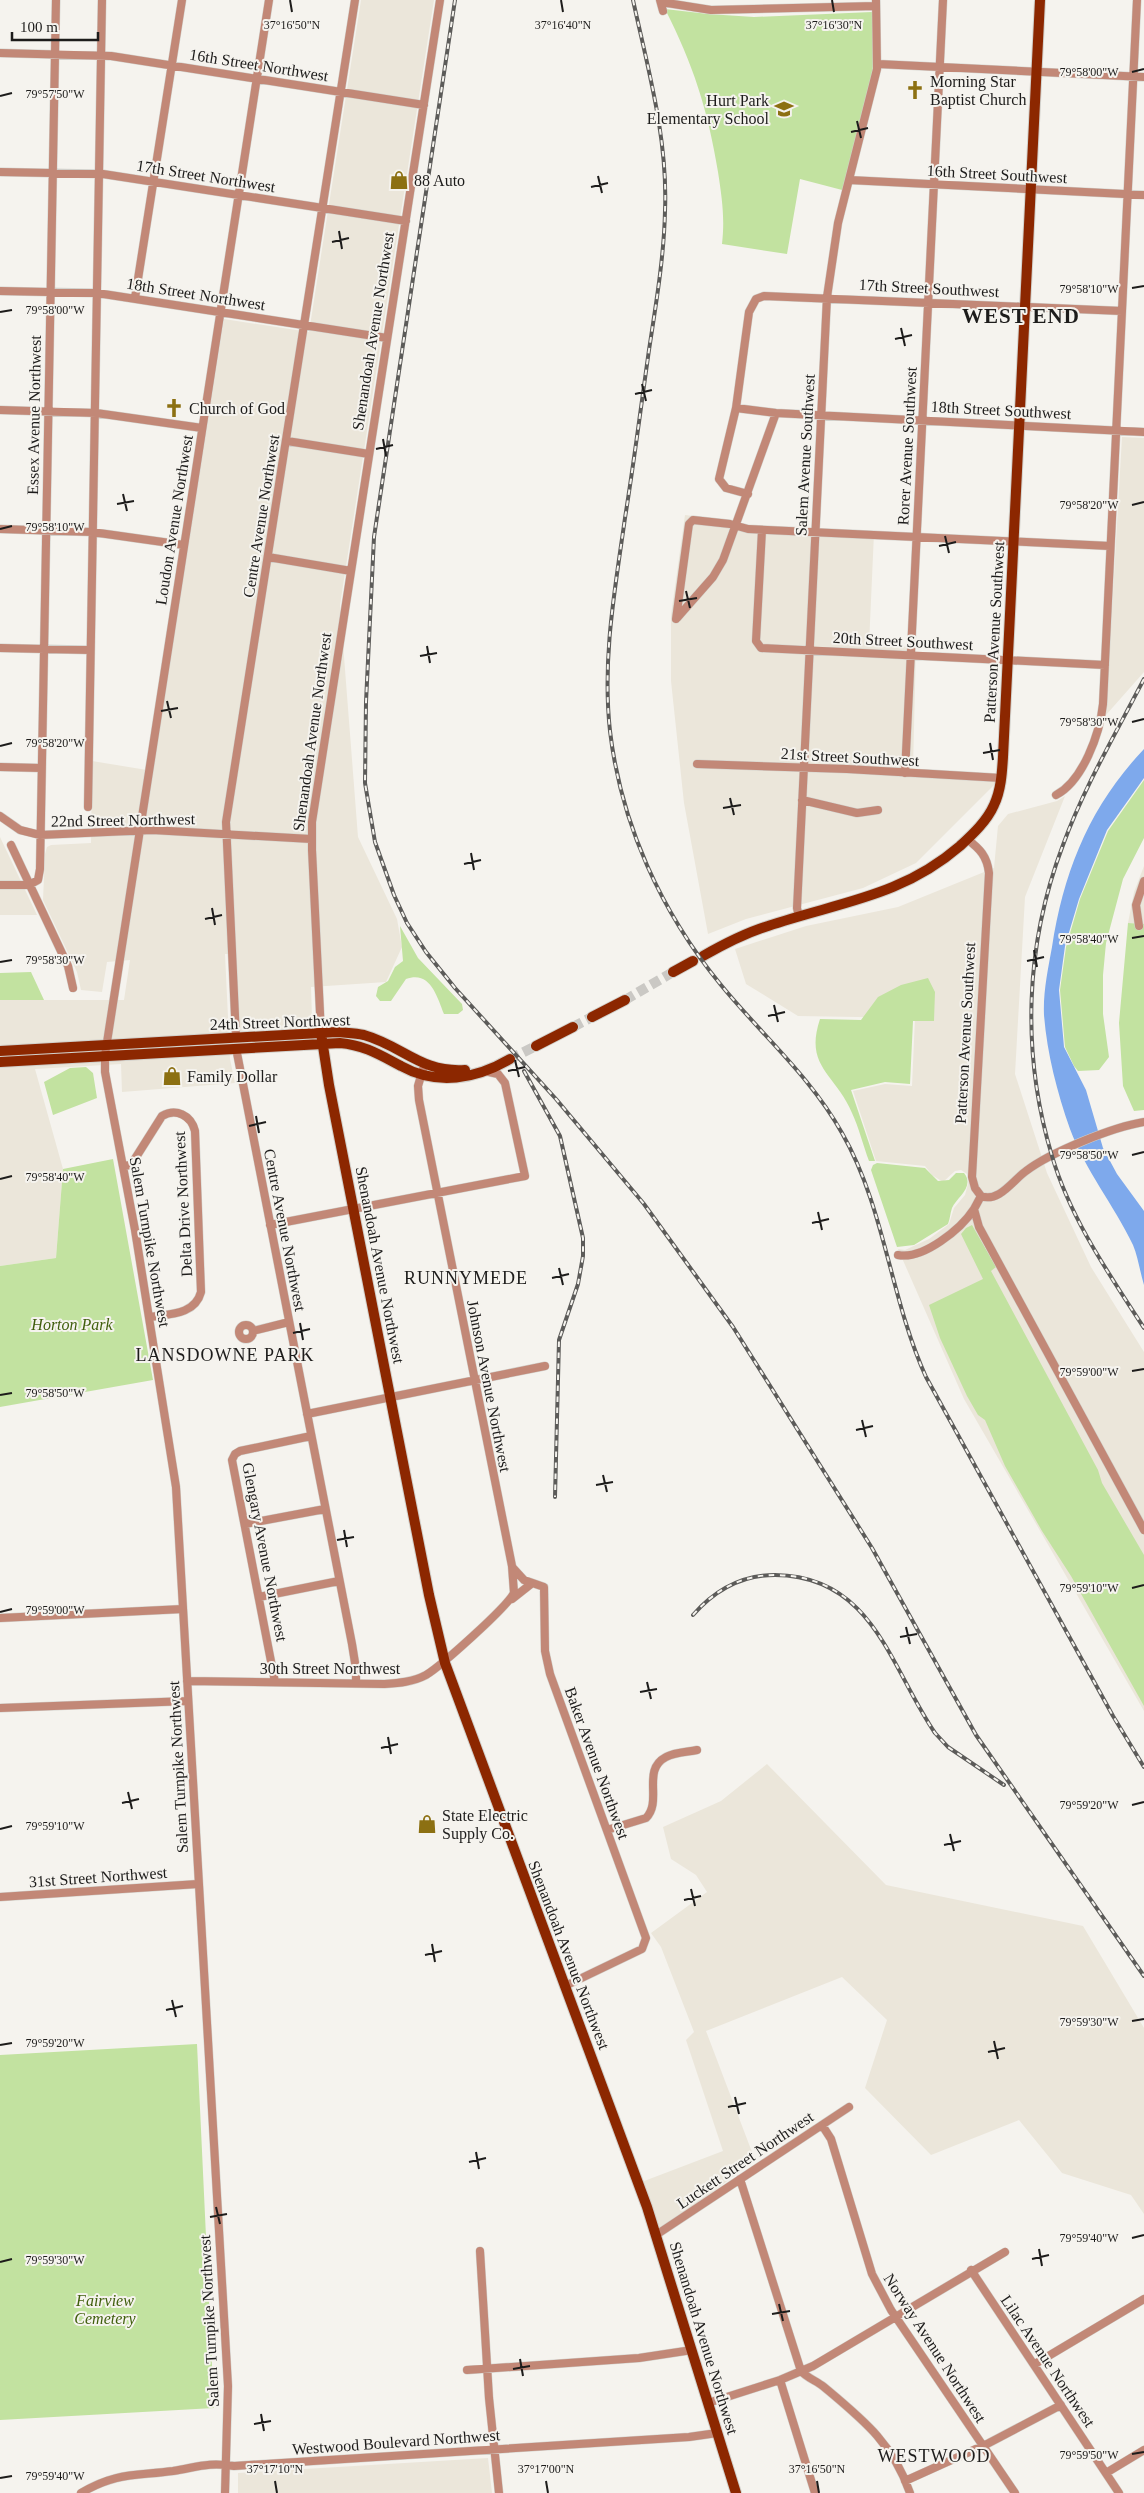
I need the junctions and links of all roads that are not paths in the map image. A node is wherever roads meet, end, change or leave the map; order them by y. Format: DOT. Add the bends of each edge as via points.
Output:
graph roads {
  1 [pos="56,0"];
  2 [pos="102,0"];
  3 [pos="182,0"];
  4 [pos="269,0"];
  5 [pos="355,0"];
  6 [pos="440,0"];
  7 [pos="943,0"];
  8 [pos="1040,0"];
  9 [pos="1137,0"];
  10 [pos="660,1"];
  11 [pos="876,3"];
  12 [pos="663,11"];
  13 [pos="0,53"];
  14 [pos="54,54"];
  15 [pos="101,56"];
  16 [pos="878,64"];
  17 [pos="171,66"];
  18 [pos="940,66"];
  19 [pos="1036,71"];
  20 [pos="1134,76"];
  21 [pos="1144,77"];
  22 [pos="257,79"];
  23 [pos="340,92"];
  24 [pos="424,105"];
  25 [pos="0,172"];
  26 [pos="52,173"];
  27 [pos="99,174"];
  28 [pos="849,180"];
  29 [pos="154,182"];
  30 [pos="934,184"];
  31 [pos="1030,189"];
  32 [pos="1128,194"];
  33 [pos="238,195"];
  34 [pos="1144,195"];
  35 [pos="322,208"];
  36 [pos="406,221"];
  37 [pos="0,291"];
  38 [pos="50,292"];
  39 [pos="97,293"];
  40 [pos="827,297"];
  41 [pos="135,298"];
  42 [pos="928,302"];
  43 [pos="1025,307"];
  44 [pos="1122,311"];
  45 [pos="220,312"];
  46 [pos="305,325"];
  47 [pos="387,338"];
  48 [pos="736,408"];
  49 [pos="0,410"];
  50 [pos="48,411"];
  51 [pos="96,413"];
  52 [pos="776,413"];
  53 [pos="821,415"];
  54 [pos="922,420"];
  55 [pos="1019,425"];
  56 [pos="202,428"];
  57 [pos="1116,430"];
  58 [pos="1144,432"];
  59 [pos="287,441"];
  60 [pos="369,454"];
  61 [pos="748,494"];
  62 [pos="735,526"];
  63 [pos="0,529"];
  64 [pos="46,530"];
  65 [pos="762,530"];
  66 [pos="92,532"];
  67 [pos="815,533"];
  68 [pos="916,538"];
  69 [pos="1013,542"];
  70 [pos="184,545"];
  71 [pos="1110,546"];
  72 [pos="268,558"];
  73 [pos="351,572"];
  74 [pos="0,648"];
  75 [pos="44,649"];
  76 [pos="90,650"];
  77 [pos="809,650"];
  78 [pos="910,655"];
  79 [pos="1008,660"];
  80 [pos="1105,665"];
  81 [pos="697,764"];
  82 [pos="0,767"];
  83 [pos="41,768"];
  84 [pos="804,768"];
  85 [pos="905,773"];
  86 [pos="1001,778"];
  87 [pos="1056,795"];
  88 [pos="802,800"];
  89 [pos="88,807"];
  90 [pos="878,810"];
  91 [pos="0,816"];
  92 [pos="139,830"];
  93 [pos="40,835"];
  94 [pos="225,835"];
  95 [pos="312,839"];
  96 [pos="967,839"];
  97 [pos="11,846"];
  98 [pos="1144,881"];
  99 [pos="0,885"];
  100 [pos="29,885"];
  101 [pos="799,917"];
  102 [pos="1138,926"];
  103 [pos="673,972"];
  104 [pos="73,988"];
  105 [pos="624,1000"];
  106 [pos="592,1017"];
  107 [pos="573,1027"];
  108 [pos="321,1033"];
  109 [pos="236,1037"];
  110 [pos="106,1044"];
  111 [pos="322,1044"];
  112 [pos="536,1046"];
  113 [pos="236,1048"];
  114 [pos="0,1051"];
  115 [pos="105,1055"];
  116 [pos="0,1062"];
  117 [pos="426,1065"];
  118 [pos="489,1072"];
  119 [pos="421,1075"];
  120 [pos="1144,1122"];
  121 [pos="123,1166"];
  122 [pos="437,1193"];
  123 [pos="981,1196"];
  124 [pos="974,1209"];
  125 [pos="354,1210"];
  126 [pos="270,1225"];
  127 [pos="898,1256"];
  128 [pos="150,1317"];
  129 [pos="289,1322"];
  130 [pos="253,1331"];
  131 [pos="545,1366"];
  132 [pos="475,1381"];
  133 [pos="390,1398"];
  134 [pos="307,1414"];
  135 [pos="311,1436"];
  136 [pos="325,1509"];
  137 [pos="245,1524"];
  138 [pos="1144,1530"];
  139 [pos="512,1566"];
  140 [pos="339,1581"];
  141 [pos="531,1584"];
  142 [pos="259,1597"];
  143 [pos="504,1604"];
  144 [pos="183,1609"];
  145 [pos="0,1618"];
  146 [pos="445,1662"];
  147 [pos="187,1681"];
  148 [pos="275,1682"];
  149 [pos="356,1682"];
  150 [pos="188,1700"];
  151 [pos="0,1708"];
  152 [pos="697,1750"];
  153 [pos="607,1830"];
  154 [pos="198,1884"];
  155 [pos="0,1897"];
  156 [pos="565,1986"];
  157 [pos="848,2107"];
  158 [pos="822,2125"];
  159 [pos="740,2180"];
  160 [pos="656,2235"];
  161 [pos="480,2251"];
  162 [pos="1005,2252"];
  163 [pos="971,2270"];
  164 [pos="1144,2299"];
  165 [pos="895,2316"];
  166 [pos="692,2350"];
  167 [pos="1035,2364"];
  168 [pos="488,2368"];
  169 [pos="467,2370"];
  170 [pos="801,2372"];
  171 [pos="780,2380"];
  172 [pos="708,2403"];
  173 [pos="1061,2405"];
  174 [pos="717,2433"];
  175 [pos="982,2445"];
  176 [pos="494,2449"];
  177 [pos="1144,2450"];
  178 [pos="226,2465"];
  179 [pos="1106,2473"];
  180 [pos="905,2481"];
  181 [pos="81,2493"];
  182 [pos="225,2493"];
  183 [pos="499,2493"];
  184 [pos="736,2493"];
  185 [pos="815,2493"];
  186 [pos="910,2493"];
  187 [pos="1014,2493"];
  188 [pos="1119,2493"];
  1 -- 14 [label="street, Essex Avenue Northwest"];
  2 -- 15 [label="street"];
  3 -- 17 [label="street"];
  4 -- 22 [label="street, Loudon Avenue Northwest"];
  5 -- 23 [label="street, Centre Avenue Northwest"];
  6 -- 24 [label="street, Shenandoah Avenue Northwest"];
  7 -- 18 [label="street, Rorer Avenue Southwest"];
  8 -- 19 [label="main road, Patterson Avenue Southwest"];
  9 -- 20 [label="street"];
  10 -- 11 [label="street" via="711,10"];
  10 -- 12 [label="street"];
  11 -- 16 [label="street, Salem Avenue Southwest"];
  13 -- 14 [label="street, 16th Street Northwest"];
  14 -- 15 [label="street, 16th Street Northwest"];
  14 -- 26 [label="street, Essex Avenue Northwest"];
  15 -- 17 [label="street, 16th Street Northwest"];
  15 -- 27 [label="street"];
  16 -- 18 [label="street"];
  16 -- 28 [label="street, Salem Avenue Southwest"];
  17 -- 22 [label="street, 16th Street Northwest"];
  17 -- 29 [label="street"];
  18 -- 19 [label="street"];
  18 -- 30 [label="street, Rorer Avenue Southwest"];
  19 -- 20 [label="street"];
  19 -- 31 [label="main road, Patterson Avenue Southwest"];
  20 -- 21 [label="street"];
  20 -- 32 [label="street"];
  22 -- 23 [label="street, 16th Street Northwest"];
  22 -- 33 [label="street, Loudon Avenue Northwest"];
  23 -- 24 [label="street, 16th Street Northwest"];
  23 -- 35 [label="street, Centre Avenue Northwest"];
  24 -- 36 [label="street, Shenandoah Avenue Northwest"];
  25 -- 26 [label="street, 17th Street Northwest"];
  26 -- 27 [label="street, 17th Street Northwest"];
  26 -- 38 [label="street, Essex Avenue Northwest"];
  27 -- 29 [label="street, 17th Street Northwest"];
  27 -- 39 [label="street"];
  28 -- 30 [label="street, 16th Street Southwest"];
  28 -- 40 [label="street, Salem Avenue Southwest" via="835,240"];
  29 -- 33 [label="street, 17th Street Northwest"];
  29 -- 41 [label="street"];
  30 -- 31 [label="street, 16th Street Southwest"];
  30 -- 42 [label="street, Rorer Avenue Southwest"];
  31 -- 32 [label="street, 16th Street Southwest"];
  31 -- 43 [label="main road, Patterson Avenue Southwest"];
  32 -- 34 [label="street, 16th Street Southwest"];
  32 -- 44 [label="street"];
  33 -- 35 [label="street, 17th Street Northwest"];
  33 -- 45 [label="street, Loudon Avenue Northwest"];
  35 -- 36 [label="street, 17th Street Northwest"];
  35 -- 46 [label="street, Centre Avenue Northwest"];
  36 -- 47 [label="street, Shenandoah Avenue Northwest"];
  37 -- 38 [label="street, 18th Street Northwest"];
  38 -- 39 [label="street, 18th Street Northwest"];
  38 -- 50 [label="street, Essex Avenue Northwest"];
  39 -- 41 [label="street, 18th Street Northwest"];
  39 -- 51 [label="street"];
  40 -- 42 [label="street, 17th Street Southwest"];
  40 -- 48 [label="street, 17th Street Southwest" via="764,296 756,299 749,312"];
  40 -- 53 [label="street, Salem Avenue Southwest"];
  41 -- 45 [label="street, 18th Street Northwest"];
  42 -- 43 [label="street, 17th Street Southwest"];
  42 -- 54 [label="street, Rorer Avenue Southwest"];
  43 -- 44 [label="street, 17th Street Southwest"];
  43 -- 55 [label="main road, Patterson Avenue Southwest"];
  44 -- 57 [label="street"];
  45 -- 46 [label="street, 18th Street Northwest"];
  45 -- 56 [label="street, Loudon Avenue Northwest"];
  46 -- 47 [label="street, 18th Street Northwest"];
  46 -- 59 [label="street, Centre Avenue Northwest"];
  47 -- 60 [label="street, Shenandoah Avenue Northwest"];
  48 -- 52 [label="street, 18th Street Southwest"];
  48 -- 61 [label="street" via="719,479 726,488"];
  49 -- 50 [label="street"];
  50 -- 51 [label="street"];
  50 -- 64 [label="street, Essex Avenue Northwest"];
  51 -- 56 [label="street"];
  51 -- 66 [label="street"];
  52 -- 53 [label="street, 18th Street Southwest"];
  52 -- 61 [label="street"];
  53 -- 54 [label="street, 18th Street Southwest"];
  53 -- 67 [label="street, Salem Avenue Southwest"];
  54 -- 55 [label="street, 18th Street Southwest"];
  54 -- 68 [label="street, Rorer Avenue Southwest"];
  55 -- 57 [label="street, 18th Street Southwest"];
  55 -- 69 [label="main road, Patterson Avenue Southwest"];
  56 -- 70 [label="street, Loudon Avenue Northwest"];
  57 -- 58 [label="street, 18th Street Southwest"];
  57 -- 71 [label="street"];
  59 -- 60 [label="street"];
  59 -- 72 [label="street, Centre Avenue Northwest"];
  60 -- 73 [label="street, Shenandoah Avenue Northwest"];
  61 -- 62 [label="street"];
  62 -- 62 [label="street" via="693,520 689,524 676,619 719,568"];
  62 -- 65 [label="street"];
  63 -- 64 [label="street"];
  64 -- 66 [label="street"];
  64 -- 75 [label="street, Essex Avenue Northwest"];
  65 -- 67 [label="street"];
  65 -- 77 [label="street, 20th Street Southwest" via="756,642 761,648"];
  66 -- 70 [label="street"];
  66 -- 76 [label="street"];
  67 -- 68 [label="street"];
  67 -- 77 [label="street, Salem Avenue Southwest"];
  68 -- 69 [label="street"];
  68 -- 78 [label="street, Rorer Avenue Southwest"];
  69 -- 71 [label="street"];
  69 -- 79 [label="main road, Patterson Avenue Southwest"];
  70 -- 92 [label="street, Loudon Avenue Northwest"];
  71 -- 80 [label="street"];
  72 -- 73 [label="street"];
  72 -- 94 [label="street, Centre Avenue Northwest"];
  73 -- 95 [label="street, Shenandoah Avenue Northwest" via="315,800"];
  74 -- 75 [label="street"];
  75 -- 76 [label="street"];
  75 -- 83 [label="street, Essex Avenue Northwest"];
  76 -- 89 [label="street"];
  77 -- 78 [label="street, 20th Street Southwest"];
  77 -- 84 [label="street, Salem Avenue Southwest"];
  78 -- 79 [label="street, 20th Street Southwest"];
  78 -- 85 [label="street, Rorer Avenue Southwest"];
  79 -- 80 [label="street, 20th Street Southwest"];
  79 -- 86 [label="main road, Patterson Avenue Southwest"];
  80 -- 87 [label="street" via="1102,717 1096,738 1072,782"];
  81 -- 84 [label="street, 21st Street Southwest"];
  82 -- 83 [label="street"];
  83 -- 93 [label="street, Essex Avenue Northwest"];
  84 -- 85 [label="street, 21st Street Southwest"];
  84 -- 88 [label="street, Salem Avenue Southwest"];
  85 -- 86 [label="street, 21st Street Southwest"];
  86 -- 96 [label="main road, Patterson Avenue Southwest" via="995,808"];
  88 -- 90 [label="street" via="857,813"];
  88 -- 101 [label="street, Salem Avenue Southwest"];
  91 -- 93 [label="street, 22nd Street Northwest" via="20,830"];
  92 -- 93 [label="street, 22nd Street Northwest"];
  92 -- 94 [label="street, 22nd Street Northwest"];
  92 -- 110 [label="street, Loudon Avenue Northwest"];
  93 -- 100 [label="street, Essex Avenue Northwest" via="40,876"];
  94 -- 95 [label="street, 22nd Street Northwest"];
  94 -- 109 [label="street, Centre Avenue Northwest"];
  95 -- 108 [label="street, Shenandoah Avenue Northwest"];
  96 -- 101 [label="main road" via="940,862 898,887"];
  96 -- 123 [label="street, Patterson Avenue Southwest" via="982,852 989,873 972,1177"];
  97 -- 100 [label="street"];
  98 -- 102 [label="street" via="1136,904"];
  99 -- 100 [label="street"];
  100 -- 104 [label="street" via="68,966"];
  101 -- 103 [label="main road" via="745,934"];
  105 -- 106 [label="main road"];
  107 -- 112 [label="main road"];
  108 -- 109 [label="main road, 24th Street Northwest"];
  108 -- 111 [label="main road, Shenandoah Avenue Northwest"];
  108 -- 117 [label="main road, 24th Street Northwest" via="364,1035"];
  109 -- 110 [label="main road, 24th Street Northwest"];
  110 -- 114 [label="main road, 24th Street Northwest"];
  110 -- 115 [label="street, Salem Turnpike Northwest"];
  111 -- 113 [label="main road, 24th Street Northwest"];
  111 -- 119 [label="main road, 24th Street Northwest" via="361,1046"];
  111 -- 125 [label="main road, Shenandoah Avenue Northwest"];
  113 -- 115 [label="main road, 24th Street Northwest"];
  113 -- 126 [label="street, Centre Avenue Northwest"];
  115 -- 116 [label="main road, 24th Street Northwest"];
  115 -- 121 [label="street, Salem Turnpike Northwest" via="109,1096"];
  117 -- 118 [label="main road, 24th Street Northwest" via="467,1070 510,1059"];
  117 -- 119 [label="street, Johnson Avenue Northwest"];
  118 -- 119 [label="main road, 24th Street Northwest" via="460,1077"];
  118 -- 122 [label="street" via="498,1074 506,1083 525,1176"];
  119 -- 122 [label="street, Johnson Avenue Northwest" via="419,1100"];
  120 -- 123 [label="street" via="1130,1124 1067,1149 1028,1169 998,1195"];
  121 -- 128 [label="street, Salem Turnpike Northwest"];
  121 -- 128 [label="street, Delta Drive Northwest" via="130,1165 162,1116 176,1113 191,1122 201,1292 190,1308"];
  122 -- 125 [label="street"];
  122 -- 132 [label="street, Johnson Avenue Northwest"];
  123 -- 124 [label="street"];
  124 -- 127 [label="street" via="961,1226 942,1240 908,1256"];
  124 -- 138 [label="street" via="1000,1268"];
  125 -- 126 [label="street"];
  125 -- 133 [label="main road, Shenandoah Avenue Northwest"];
  126 -- 129 [label="street, Centre Avenue Northwest"];
  128 -- 144 [label="street, Salem Turnpike Northwest" via="176,1487"];
  129 -- 130 [label="street"];
  129 -- 134 [label="street, Centre Avenue Northwest"];
  131 -- 132 [label="street"];
  132 -- 133 [label="street"];
  132 -- 139 [label="street, Johnson Avenue Northwest"];
  133 -- 134 [label="street"];
  133 -- 146 [label="main road, Shenandoah Avenue Northwest"];
  134 -- 135 [label="street, Centre Avenue Northwest"];
  135 -- 136 [label="street, Centre Avenue Northwest"];
  135 -- 137 [label="street, Glengary Avenue Northwest" via="238,1452 232,1460"];
  136 -- 137 [label="street"];
  136 -- 140 [label="street, Centre Avenue Northwest"];
  137 -- 142 [label="street, Glengary Avenue Northwest"];
  139 -- 141 [label="street"];
  139 -- 143 [label="street, 30th Street Northwest" via="515,1588"];
  140 -- 142 [label="street"];
  140 -- 149 [label="street, Centre Avenue Northwest"];
  141 -- 143 [label="street, 30th Street Northwest"];
  141 -- 153 [label="street, Baker Avenue Northwest" via="544,1587 548,1666"];
  142 -- 148 [label="street, Glengary Avenue Northwest"];
  143 -- 146 [label="street, 30th Street Northwest"];
  144 -- 145 [label="street"];
  144 -- 147 [label="street, Salem Turnpike Northwest"];
  146 -- 149 [label="street, 30th Street Northwest" via="426,1675 409,1681 384,1684"];
  146 -- 156 [label="main road, Shenandoah Avenue Northwest"];
  147 -- 148 [label="street, 30th Street Northwest"];
  147 -- 150 [label="street, Salem Turnpike Northwest"];
  148 -- 149 [label="street, 30th Street Northwest"];
  150 -- 151 [label="street"];
  150 -- 154 [label="street, Salem Turnpike Northwest"];
  152 -- 153 [label="street" via="673,1754 658,1763 653,1776 653,1805 646,1818"];
  153 -- 156 [label="street, Baker Avenue Northwest" via="634,1902 645,1944 629,1956"];
  154 -- 155 [label="street, 31st Street Northwest"];
  154 -- 178 [label="street, Salem Turnpike Northwest" via="228,2386"];
  156 -- 160 [label="main road, Shenandoah Avenue Northwest"];
  157 -- 158 [label="street, Luckett Street Northwest"];
  158 -- 159 [label="street, Luckett Street Northwest"];
  158 -- 165 [label="street, Norway Avenue Northwest" via="831,2139 872,2274"];
  159 -- 160 [label="street, Luckett Street Northwest"];
  159 -- 170 [label="street"];
  160 -- 166 [label="main road, Shenandoah Avenue Northwest"];
  161 -- 168 [label="street"];
  162 -- 163 [label="street"];
  163 -- 165 [label="street"];
  163 -- 167 [label="street, Lilac Avenue Northwest"];
  164 -- 167 [label="street"];
  165 -- 170 [label="street"];
  165 -- 175 [label="street, Norway Avenue Northwest"];
  166 -- 168 [label="street" via="639,2358"];
  166 -- 172 [label="main road, Shenandoah Avenue Northwest"];
  167 -- 173 [label="street, Lilac Avenue Northwest"];
  168 -- 169 [label="street"];
  168 -- 176 [label="street"];
  170 -- 171 [label="street"];
  170 -- 180 [label="street" via="871,2427 888,2447"];
  171 -- 172 [label="street"];
  171 -- 185 [label="street"];
  172 -- 174 [label="main road, Shenandoah Avenue Northwest"];
  173 -- 175 [label="street"];
  173 -- 179 [label="street, Lilac Avenue Northwest"];
  174 -- 176 [label="street, Westwood Boulevard Northwest"];
  174 -- 184 [label="main road, Shenandoah Avenue Northwest"];
  175 -- 180 [label="street"];
  175 -- 187 [label="street, Norway Avenue Northwest"];
  176 -- 178 [label="street, Westwood Boulevard Northwest"];
  176 -- 183 [label="street"];
  177 -- 179 [label="street"];
  178 -- 181 [label="street, Westwood Boulevard Northwest" via="214,2463 116,2477"];
  178 -- 182 [label="street, Salem Turnpike Northwest"];
  179 -- 188 [label="street, Lilac Avenue Northwest"];
  180 -- 186 [label="street"];
}
